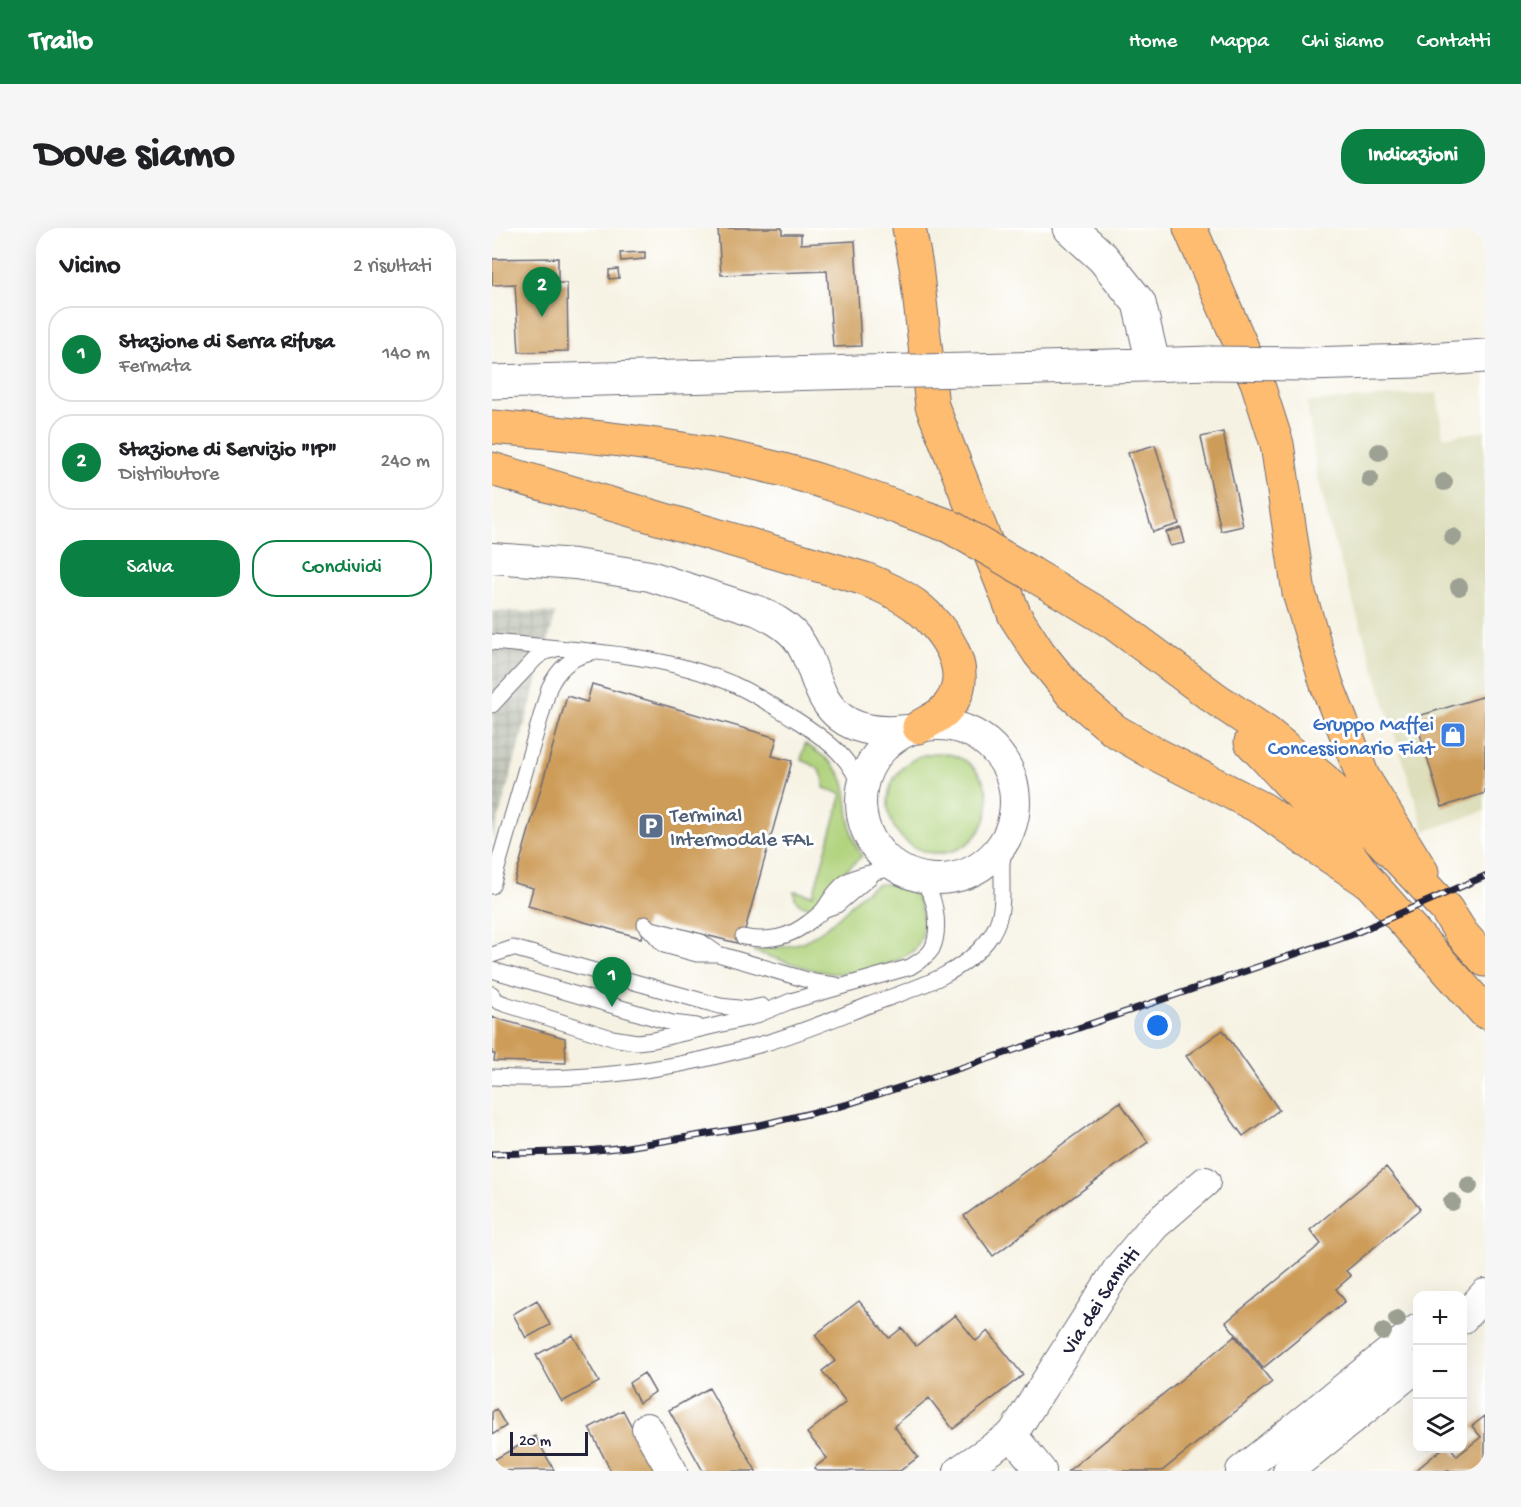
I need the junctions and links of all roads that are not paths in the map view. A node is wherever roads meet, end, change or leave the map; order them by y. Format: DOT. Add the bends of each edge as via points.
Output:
graph roads {
  1 [pos="909,228"];
  2 [pos="1070,228"];
  3 [pos="1190,228"];
  4 [pos="1485,356"];
  5 [pos="1153,363"];
  6 [pos="492,382"];
  7 [pos="492,428"];
  8 [pos="492,469"];
  9 [pos="492,558"];
  10 [pos="492,642"];
  11 [pos="560,649"];
  12 [pos="597,653"];
  13 [pos="1216,699"];
  14 [pos="492,705"];
  15 [pos="913,729"];
  16 [pos="862,793"];
  17 [pos="1009,832"];
  18 [pos="896,872"];
  19 [pos="1371,884"];
  20 [pos="492,886"];
  21 [pos="1446,909"];
  22 [pos="646,926"];
  23 [pos="743,937"];
  24 [pos="931,949"];
  25 [pos="492,955"];
  26 [pos="1485,960"];
  27 [pos="492,970"];
  28 [pos="854,983"];
  29 [pos="492,994"];
  30 [pos="791,1001"];
  31 [pos="858,1009"];
  32 [pos="1485,1012"];
  33 [pos="724,1025"];
  34 [pos="492,1077"];
  35 [pos="1206,1182"];
  36 [pos="1413,1333"];
  37 [pos="1413,1370"];
  38 [pos="647,1428"];
  39 [pos="1012,1435"];
  40 [pos="672,1471"];
  41 [pos="959,1471"];
  42 [pos="1041,1471"];
  43 [pos="1241,1471"];
  44 [pos="1288,1471"];
  1 -- 19 [label="main road" via="932,406 1015,616 1039,653 1072,694 1114,730 1263,809"];
  2 -- 5 [label="street" via="1103,258 1139,303"];
  3 -- 21 [label="main road" via="1257,382 1277,444 1299,593 1327,685 1363,777"];
  4 -- 5 [label="street, bridge" via="1307,364"];
  5 -- 6 [label="street, bridge"];
  7 -- 13 [label="main road, bridge" via="667,447 764,465 949,526 1112,621"];
  8 -- 15 [label="main road" via="865,579 902,597 943,633 958,666 959,679 950,703 943,712"];
  9 -- 15 [label="street" via="575,564 650,576 758,611 796,637 822,694 842,717 882,733"];
  10 -- 11 [label="lane"];
  11 -- 12 [label="lane"];
  11 -- 14 [label="lane" via="536,658"];
  12 -- 16 [label="lane" via="627,655 700,672 765,700 835,748 858,776"];
  12 -- 20 [label="lane" via="566,664 549,688"];
  13 -- 19 [label="main road" via="1322,818"];
  13 -- 21 [label="main road" via="1267,733 1324,780"];
  15 -- 16 [label="street" via="880,751"];
  15 -- 17 [label="street" via="936,724 952,726 974,733 992,746 1006,765 1014,786 1015,809"];
  16 -- 18 [label="street" via="866,828"];
  17 -- 18 [label="street" via="980,867 959,876 936,879"];
  17 -- 31 [label="lane" via="1002,862 1002,905 988,940 964,963 944,975"];
  18 -- 23 [label="lane" via="848,880 832,894 823,910 799,930 776,939"];
  18 -- 24 [label="lane" via="927,888 936,924"];
  19 -- 32 [label="main road"];
  21 -- 26 [label="main road"];
  22 -- 28 [label="lane" via="664,945 697,954 718,954 827,985"];
  24 -- 28 [label="lane" via="910,967"];
  24 -- 31 [label="lane" via="909,982"];
  25 -- 30 [label="lane" via="513,948 720,1006 747,1009"];
  27 -- 33 [label="lane" via="672,1023"];
  28 -- 30 [label="lane"];
  29 -- 33 [label="lane" via="505,1004 623,1041 654,1040"];
  30 -- 33 [label="lane"];
  31 -- 34 [label="lane" via="763,1044 667,1067 569,1077"];
  35 -- 39 [label="street, Via dei Sanniti" via="1154,1226 1118,1269"];
  36 -- 43 [label="street"];
  37 -- 44 [label="street"];
  38 -- 40 [label="street"];
  39 -- 41 [label="street, Via dei Sanniti"];
  39 -- 42 [label="street"];
}
